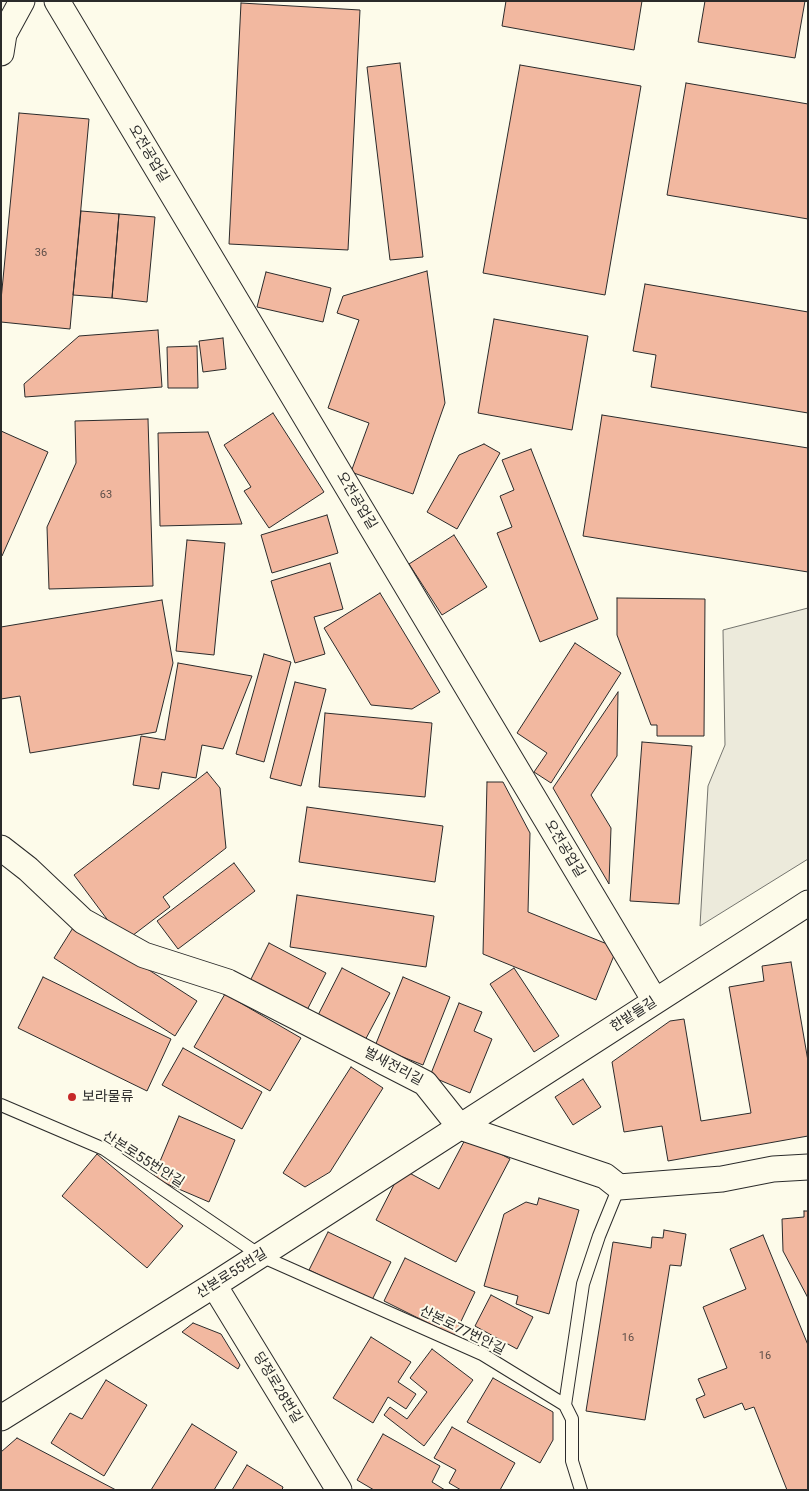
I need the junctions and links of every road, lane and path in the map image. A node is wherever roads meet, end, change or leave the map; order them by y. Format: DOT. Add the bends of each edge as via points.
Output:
graph roads {
  1 [pos="22,1"];
  2 [pos="57,1"];
  3 [pos="1,53"];
  4 [pos="1,848"];
  5 [pos="808,903"];
  6 [pos="656,1001"];
  7 [pos="1,1105"];
  8 [pos="460,1127"];
  9 [pos="808,1167"];
  10 [pos="619,1187"];
  11 [pos="261,1256"];
  12 [pos="214,1285"];
  13 [pos="565,1405"];
  14 [pos="1,1418"];
  15 [pos="339,1490"];
  16 [pos="580,1490"];
  1 -- 3 [label="street" via="4,34"];
  2 -- 6 [label="street, 오전공업길"];
  4 -- 8 [label="street, 벌새전리길" via="83,921 144,955 228,982 426,1083"];
  5 -- 6 [label="street, 한밭들길"];
  6 -- 8 [label="street, 한밭들길"];
  7 -- 11 [label="lane, 산본로55번안길" via="104,1149"];
  8 -- 10 [label="street" via="605,1176"];
  8 -- 11 [label="street, 산본로55번길"];
  9 -- 10 [label="street"];
  10 -- 13 [label="lane" via="598,1236 583,1284"];
  11 -- 12 [label="street, 산본로55번길"];
  11 -- 13 [label="lane, 산본로77번안길" via="482,1354"];
  12 -- 14 [label="street, 산본로55번길"];
  12 -- 15 [label="street, 당정로28번길"];
  13 -- 16 [label="lane" via="572,1419 572,1461"];
}
